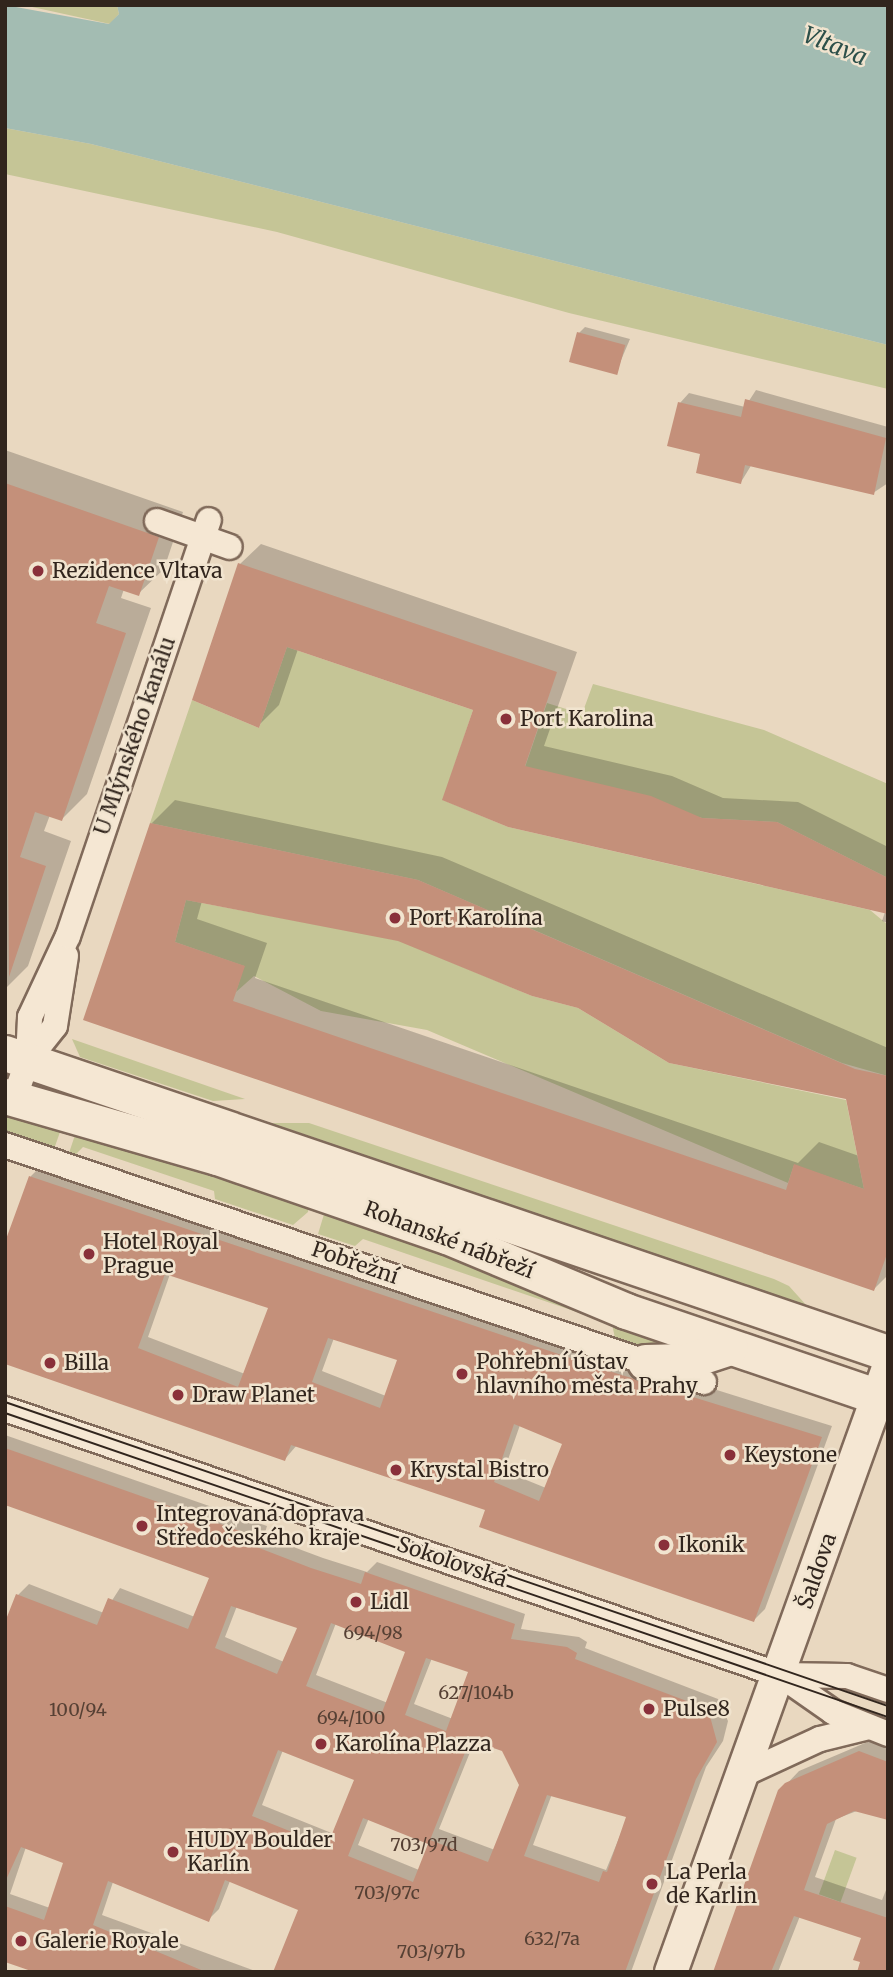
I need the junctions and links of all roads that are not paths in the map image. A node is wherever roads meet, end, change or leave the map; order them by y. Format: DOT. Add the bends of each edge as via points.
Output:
graph roads {
  1 [pos="157,521"];
  2 [pos="206,529"];
  3 [pos="230,547"];
  4 [pos="17,1057"];
  5 [pos="10,1098"];
  6 [pos="5,1145"];
  7 [pos="730,1347"];
  8 [pos="888,1353"];
  9 [pos="645,1362"];
  10 [pos="704,1382"];
  11 [pos="885,1388"];
  12 [pos="5,1409"];
  13 [pos="780,1675"];
  14 [pos="888,1690"];
  15 [pos="878,1730"];
  16 [pos="746,1773"];
  17 [pos="671,1972"];
  1 -- 2 [label="street"];
  2 -- 3 [label="street"];
  2 -- 4 [label="street, U Mlýnského kanálu" via="68,936 55,1026"];
  4 -- 5 [label="street, U Mlýnského kanálu"];
  4 -- 8 [label="main road, Rohanské nábřeží"];
  5 -- 7 [label="main road, Rohanské nábřeží" via="218,1157 434,1231 626,1311"];
  6 -- 9 [label="street, Pobřežní"];
  7 -- 9 [label="main road" via="687,1361"];
  7 -- 11 [label="main road, Rohanské nábřeží"];
  9 -- 10 [label="street, Pobřežní"];
  11 -- 13 [label="street, Šaldova"];
  12 -- 13 [label="street, Sokolovská"];
  13 -- 14 [label="street, Sokolovská" via="847,1676"];
  13 -- 15 [label="street, Sokolovská" via="833,1712"];
  13 -- 16 [label="street, Šaldova"];
  15 -- 16 [label="street" via="820,1739"];
  16 -- 17 [label="street, Šaldova"];
}
